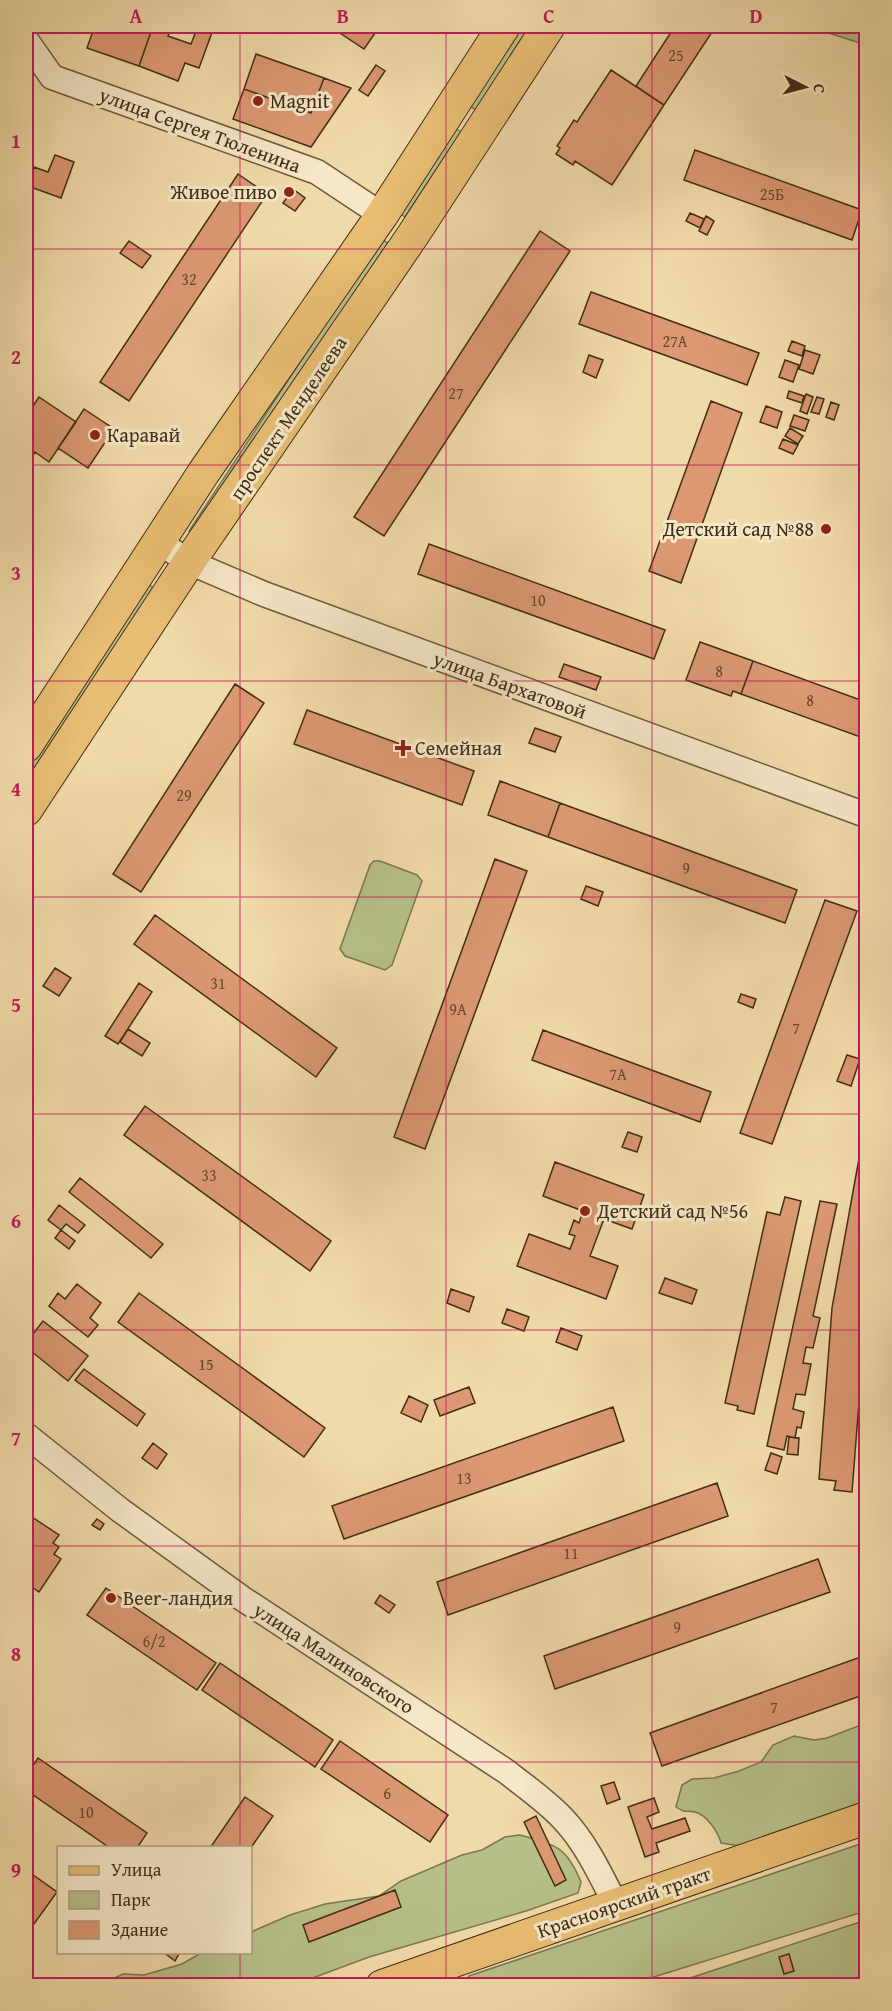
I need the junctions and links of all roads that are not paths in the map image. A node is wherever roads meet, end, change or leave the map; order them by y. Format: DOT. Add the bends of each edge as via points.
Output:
graph roads {
  1 [pos="504,26"];
  2 [pos="549,26"];
  3 [pos="26,40"];
  4 [pos="449,111"];
  5 [pos="481,131"];
  6 [pos="382,214"];
  7 [pos="413,235"];
  8 [pos="159,542"];
  9 [pos="189,562"];
  10 [pos="26,746"];
  11 [pos="26,810"];
  12 [pos="867,815"];
  13 [pos="26,1435"];
  14 [pos="867,1818"];
  15 [pos="616,1905"];
  16 [pos="382,1986"];
  1 -- 4 [label="main road, проспект Менделеева"];
  2 -- 5 [label="main road, проспект Менделеева"];
  3 -- 6 [label="street, улица Сергея Тюленина" via="52,77 317,172"];
  4 -- 5 [label="main road"];
  4 -- 6 [label="main road, проспект Менделеева"];
  5 -- 7 [label="main road, проспект Менделеева"];
  6 -- 7 [label="main road"];
  6 -- 8 [label="main road, проспект Менделеева"];
  7 -- 9 [label="main road, проспект Менделеева"];
  8 -- 9 [label="street, улица Бархатовой"];
  8 -- 10 [label="main road, проспект Менделеева"];
  9 -- 11 [label="main road, проспект Менделеева"];
  9 -- 12 [label="street, улица Бархатовой" via="264,594"];
  13 -- 15 [label="street, улица Малиновского" via="120,1510 234,1592 540,1797 566,1822"];
  14 -- 15 [label="main road, Красноярский тракт"];
  15 -- 16 [label="main road, Красноярский тракт"];
}
